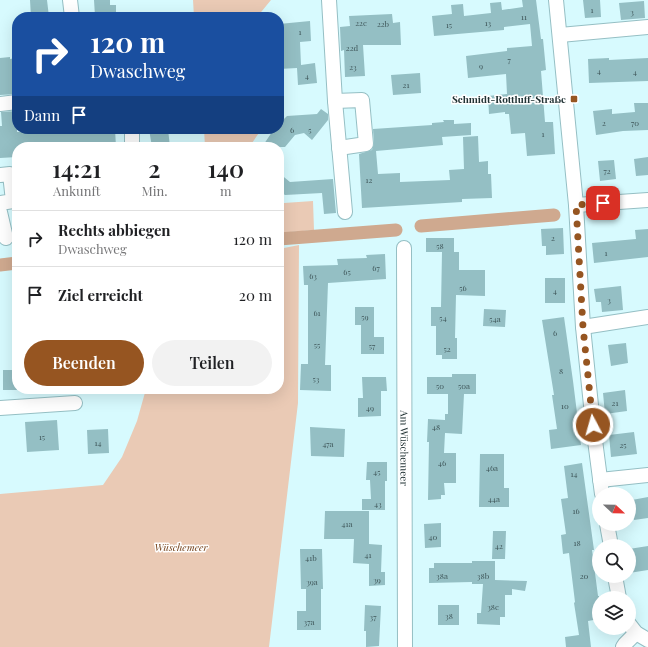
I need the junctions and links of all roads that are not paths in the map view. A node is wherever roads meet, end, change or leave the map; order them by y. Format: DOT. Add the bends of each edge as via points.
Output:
graph roads {
  1 [pos="70,0"];
  2 [pos="329,0"];
  3 [pos="556,0"];
  4 [pos="71,12"];
  5 [pos="648,27"];
  6 [pos="560,36"];
  7 [pos="335,101"];
  8 [pos="12,103"];
  9 [pos="0,104"];
  10 [pos="338,148"];
  11 [pos="9,174"];
  12 [pos="12,194"];
  13 [pos="648,200"];
  14 [pos="12,201"];
  15 [pos="0,203"];
  16 [pos="576,205"];
  17 [pos="0,212"];
  18 [pos="345,212"];
  19 [pos="6,238"];
  20 [pos="404,248"];
  21 [pos="648,317"];
  22 [pos="583,327"];
  23 [pos="75,403"];
  24 [pos="0,408"];
  25 [pos="648,474"];
  26 [pos="601,487"];
  27 [pos="638,632"];
  28 [pos="405,647"];
  29 [pos="624,647"];
  1 -- 4 [label="street"];
  2 -- 7 [label="street"];
  3 -- 6 [label="street"];
  5 -- 6 [label="street"];
  6 -- 16 [label="street"];
  7 -- 10 [label="street"];
  7 -- 10 [label="street" via="362,100 366,144"];
  8 -- 9 [label="street"];
  10 -- 18 [label="street"];
  11 -- 12 [label="street"];
  13 -- 16 [label="street"];
  14 -- 15 [label="street"];
  16 -- 22 [label="street"];
  17 -- 19 [label="street"];
  20 -- 28 [label="street, Am Wüschemeer"];
  21 -- 22 [label="street"];
  22 -- 26 [label="street"];
  23 -- 24 [label="street"];
  25 -- 26 [label="street"];
  27 -- 29 [label="street"];
}
